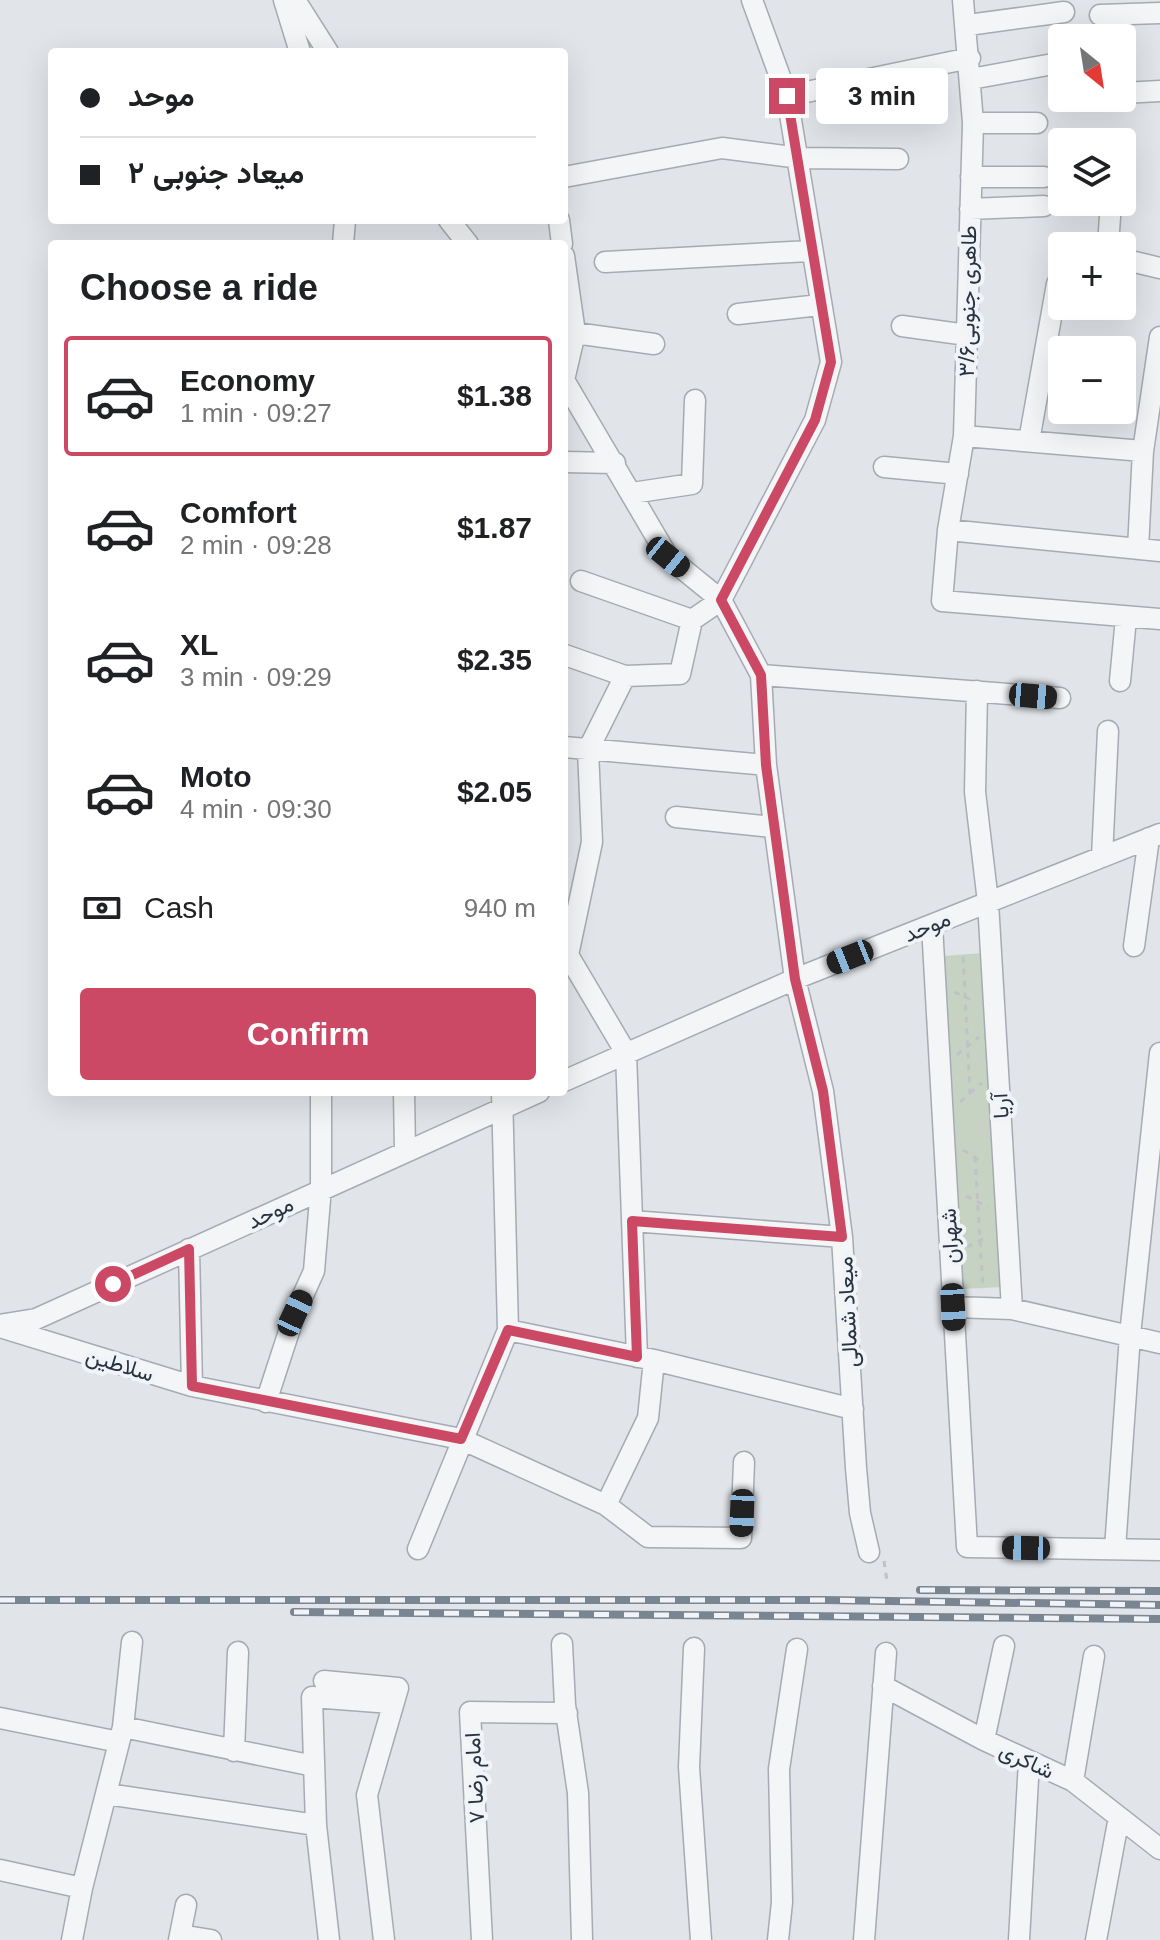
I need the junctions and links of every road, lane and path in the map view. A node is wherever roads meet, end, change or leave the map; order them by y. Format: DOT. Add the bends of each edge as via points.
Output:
graph roads {
  1 [pos="284,0"];
  2 [pos="295,0"];
  3 [pos="752,0"];
  4 [pos="963,0"];
  5 [pos="1064,12"];
  6 [pos="1160,13"];
  7 [pos="1100,15"];
  8 [pos="968,25"];
  9 [pos="299,48"];
  10 [pos="325,48"];
  11 [pos="970,58"];
  12 [pos="1048,65"];
  13 [pos="971,79"];
  14 [pos="1160,91"];
  15 [pos="1136,92"];
  16 [pos="787,96"];
  17 [pos="973,123"];
  18 [pos="1037,123"];
  19 [pos="800,158"];
  20 [pos="898,159"];
  21 [pos="568,176"];
  22 [pos="971,177"];
  23 [pos="1044,177"];
  24 [pos="1044,206"];
  25 [pos="970,209"];
  26 [pos="452,224"];
  27 [pos="465,240"];
  28 [pos="810,251"];
  29 [pos="605,262"];
  30 [pos="1136,262"];
  31 [pos="1160,268"];
  32 [pos="568,284"];
  33 [pos="820,305"];
  34 [pos="738,314"];
  35 [pos="1051,320"];
  36 [pos="902,326"];
  37 [pos="575,333"];
  38 [pos="967,335"];
  39 [pos="1160,337"];
  40 [pos="654,344"];
  41 [pos="568,363"];
  42 [pos="568,387"];
  43 [pos="1155,397"];
  44 [pos="695,400"];
  45 [pos="964,436"];
  46 [pos="1029,441"];
  47 [pos="1143,451"];
  48 [pos="568,462"];
  49 [pos="615,463"];
  50 [pos="884,467"];
  51 [pos="958,474"];
  52 [pos="632,493"];
  53 [pos="948,530"];
  54 [pos="1138,549"];
  55 [pos="1160,551"];
  56 [pos="581,581"];
  57 [pos="721,600"];
  58 [pos="1126,618"];
  59 [pos="1160,619"];
  60 [pos="692,620"];
  61 [pos="568,656"];
  62 [pos="761,675"];
  63 [pos="625,676"];
  64 [pos="1120,681"];
  65 [pos="977,691"];
  66 [pos="1060,698"];
  67 [pos="1108,731"];
  68 [pos="568,748"];
  69 [pos="588,750"];
  70 [pos="766,765"];
  71 [pos="676,817"];
  72 [pos="773,827"];
  73 [pos="1155,836"];
  74 [pos="1102,857"];
  75 [pos="988,902"];
  76 [pos="932,925"];
  77 [pos="1134,946"];
  78 [pos="568,947"];
  79 [pos="963,955"];
  80 [pos="568,959"];
  81 [pos="795,979"];
  82 [pos="935,983"];
  83 [pos="966,997"];
  84 [pos="995,1018"];
  85 [pos="968,1046"];
  86 [pos="626,1053"];
  87 [pos="1160,1053"];
  88 [pos="940,1070"];
  89 [pos="568,1079"];
  90 [pos="321,1096"];
  91 [pos="404,1096"];
  92 [pos="503,1100"];
  93 [pos="943,1128"];
  94 [pos="405,1151"];
  95 [pos="975,1157"];
  96 [pos="1004,1175"];
  97 [pos="947,1187"];
  98 [pos="321,1188"];
  99 [pos="978,1202"];
  100 [pos="632,1221"];
  101 [pos="1007,1221"];
  102 [pos="842,1237"];
  103 [pos="979,1241"];
  104 [pos="189,1249"];
  105 [pos="950,1255"];
  106 [pos="953,1307"];
  107 [pos="984,1308"];
  108 [pos="1012,1309"];
  109 [pos="0,1326"];
  110 [pos="508,1330"];
  111 [pos="1130,1335"];
  112 [pos="1160,1343"];
  113 [pos="646,1358"];
  114 [pos="192,1386"];
  115 [pos="266,1402"];
  116 [pos="853,1409"];
  117 [pos="461,1439"];
  118 [pos="744,1462"];
  119 [pos="606,1505"];
  120 [pos="418,1549"];
  121 [pos="1115,1549"];
  122 [pos="1160,1550"];
  123 [pos="869,1552"];
  124 [pos="132,1642"];
  125 [pos="562,1644"];
  126 [pos="1004,1646"];
  127 [pos="694,1648"];
  128 [pos="797,1649"];
  129 [pos="238,1652"];
  130 [pos="886,1653"];
  131 [pos="1094,1656"];
  132 [pos="324,1681"];
  133 [pos="883,1686"];
  134 [pos="391,1703"];
  135 [pos="567,1713"];
  136 [pos="0,1718"];
  137 [pos="121,1735"];
  138 [pos="984,1740"];
  139 [pos="234,1751"];
  140 [pos="1029,1761"];
  141 [pos="314,1766"];
  142 [pos="1073,1781"];
  143 [pos="107,1794"];
  144 [pos="1119,1817"];
  145 [pos="316,1825"];
  146 [pos="1160,1849"];
  147 [pos="0,1870"];
  148 [pos="82,1888"];
  149 [pos="186,1905"];
  150 [pos="180,1937"];
  151 [pos="72,1940"];
  152 [pos="211,1940"];
  153 [pos="329,1940"];
  154 [pos="384,1940"];
  155 [pos="482,1940"];
  156 [pos="582,1940"];
  157 [pos="701,1940"];
  158 [pos="778,1940"];
  159 [pos="864,1940"];
  160 [pos="1019,1940"];
  161 [pos="1096,1940"];
  1 -- 9 [label="street"];
  2 -- 10 [label="street"];
  3 -- 16 [label="street"];
  4 -- 8 [label="street, طاهری جنوبی۳/۶"];
  5 -- 8 [label="street"];
  6 -- 7 [label="street"];
  8 -- 11 [label="street, طاهری جنوبی۳/۶"];
  11 -- 13 [label="street, طاهری جنوبی۳/۶"];
  11 -- 16 [label="street"];
  12 -- 13 [label="street"];
  13 -- 17 [label="street, طاهری جنوبی۳/۶"];
  14 -- 15 [label="street"];
  16 -- 19 [label="street"];
  17 -- 18 [label="street"];
  17 -- 22 [label="street, طاهری جنوبی۳/۶"];
  19 -- 20 [label="street"];
  19 -- 21 [label="street" via="722,148"];
  19 -- 28 [label="street"];
  22 -- 23 [label="street"];
  22 -- 25 [label="street, طاهری جنوبی۳/۶"];
  24 -- 25 [label="street"];
  25 -- 38 [label="street, طاهری جنوبی۳/۶"];
  26 -- 27 [label="street"];
  28 -- 29 [label="street"];
  28 -- 33 [label="street"];
  30 -- 31 [label="street"];
  32 -- 37 [label="street"];
  33 -- 34 [label="street"];
  33 -- 57 [label="street" via="831,362 815,420"];
  35 -- 46 [label="street"];
  36 -- 38 [label="street"];
  37 -- 40 [label="street"];
  37 -- 41 [label="street"];
  38 -- 45 [label="street, طاهری جنوبی۳/۶"];
  39 -- 43 [label="street"];
  42 -- 49 [label="street"];
  43 -- 47 [label="street"];
  44 -- 52 [label="street" via="692,484"];
  45 -- 46 [label="street"];
  45 -- 51 [label="street, طاهری جنوبی۳/۶"];
  46 -- 47 [label="street"];
  47 -- 54 [label="street"];
  48 -- 49 [label="street"];
  49 -- 52 [label="street"];
  50 -- 51 [label="street"];
  51 -- 53 [label="street, طاهری جنوبی۳/۶"];
  52 -- 57 [label="street" via="668,557"];
  53 -- 54 [label="street"];
  53 -- 58 [label="street, طاهری جنوبی۳/۶" via="942,601"];
  54 -- 55 [label="street"];
  56 -- 60 [label="street"];
  57 -- 60 [label="street"];
  57 -- 62 [label="street"];
  58 -- 59 [label="street"];
  58 -- 64 [label="street"];
  60 -- 63 [label="street" via="680,674"];
  61 -- 63 [label="street"];
  62 -- 65 [label="street"];
  62 -- 70 [label="street, میعاد شمالی"];
  63 -- 69 [label="street"];
  65 -- 66 [label="street"];
  65 -- 75 [label="street, آریا" via="975,792"];
  67 -- 74 [label="street"];
  68 -- 69 [label="street"];
  69 -- 70 [label="street"];
  69 -- 78 [label="street" via="592,842"];
  70 -- 72 [label="street, میعاد شمالی"];
  71 -- 72 [label="street"];
  72 -- 81 [label="street, میعاد شمالی"];
  73 -- 74 [label="street, موحد"];
  73 -- 77 [label="street"];
  74 -- 75 [label="street, موحد"];
  75 -- 76 [label="street, موحد"];
  75 -- 84 [label="street, آریا"];
  76 -- 81 [label="street, موحد"];
  76 -- 82 [label="street, شهران"];
  79 -- 83 [label="path"];
  80 -- 86 [label="street"];
  81 -- 86 [label="street, موحد"];
  81 -- 102 [label="street, میعاد شمالی" via="823,1091"];
  82 -- 83 [label="path"];
  82 -- 88 [label="street, شهران"];
  83 -- 84 [label="path"];
  83 -- 85 [label="path"];
  84 -- 85 [label="path"];
  84 -- 96 [label="street, آریا"];
  85 -- 88 [label="path"];
  85 -- 93 [label="path" via="970,1093"];
  86 -- 89 [label="street, موحد"];
  86 -- 100 [label="street"];
  87 -- 111 [label="street"];
  88 -- 93 [label="street, شهران"];
  90 -- 98 [label="street"];
  91 -- 94 [label="street"];
  92 -- 94 [label="street, موحد"];
  92 -- 110 [label="street"];
  93 -- 95 [label="path"];
  93 -- 97 [label="street, شهران"];
  94 -- 98 [label="street, موحد"];
  95 -- 96 [label="path"];
  95 -- 99 [label="path"];
  96 -- 101 [label="street, آریا"];
  97 -- 99 [label="path"];
  97 -- 105 [label="street, شهران"];
  98 -- 104 [label="street, موحد"];
  98 -- 115 [label="street" via="314,1271"];
  99 -- 101 [label="path"];
  99 -- 103 [label="path"];
  100 -- 102 [label="street"];
  100 -- 113 [label="street"];
  101 -- 103 [label="path"];
  101 -- 108 [label="street, آریا"];
  102 -- 116 [label="street, میعاد شمالی"];
  103 -- 105 [label="path"];
  103 -- 107 [label="path"];
  104 -- 109 [label="street, موحد" via="36,1319"];
  104 -- 114 [label="street"];
  105 -- 106 [label="street, شهران"];
  106 -- 107 [label="street"];
  106 -- 121 [label="street, شهران" via="967,1547"];
  107 -- 108 [label="street"];
  108 -- 111 [label="street"];
  109 -- 114 [label="street, سلاطین"];
  110 -- 113 [label="street"];
  110 -- 117 [label="street"];
  111 -- 112 [label="street"];
  111 -- 121 [label="street"];
  113 -- 116 [label="street"];
  113 -- 119 [label="street" via="648,1418"];
  114 -- 115 [label="street, سلاطین"];
  115 -- 117 [label="street, سلاطین"];
  116 -- 123 [label="street, میعاد شمالی" via="860,1513"];
  117 -- 119 [label="street, سلاطین"];
  117 -- 120 [label="street"];
  118 -- 119 [label="street, سلاطین" via="741,1538 648,1537"];
  121 -- 122 [label="street"];
  124 -- 137 [label="street"];
  125 -- 135 [label="street"];
  126 -- 138 [label="street"];
  127 -- 157 [label="street" via="689,1767"];
  128 -- 158 [label="street" via="779,1769"];
  129 -- 139 [label="street"];
  130 -- 133 [label="street"];
  131 -- 142 [label="street"];
  132 -- 134 [label="street" via="398,1688"];
  133 -- 138 [label="street, شاکری"];
  133 -- 159 [label="street"];
  134 -- 141 [label="street" via="312,1697"];
  134 -- 154 [label="street" via="367,1795"];
  135 -- 155 [label="street, امام رضا ۷" via="470,1712"];
  135 -- 156 [label="street" via="578,1793"];
  136 -- 137 [label="street"];
  137 -- 139 [label="street"];
  137 -- 143 [label="street"];
  138 -- 140 [label="street, شاکری"];
  139 -- 141 [label="street"];
  140 -- 142 [label="street, شاکری"];
  140 -- 160 [label="street"];
  141 -- 145 [label="street"];
  142 -- 144 [label="street, شاکری"];
  143 -- 145 [label="street"];
  143 -- 148 [label="street"];
  144 -- 146 [label="street, شاکری"];
  144 -- 161 [label="street"];
  145 -- 153 [label="street"];
  147 -- 148 [label="street"];
  148 -- 151 [label="street"];
  149 -- 150 [label="street"];
  150 -- 152 [label="street"];
}
